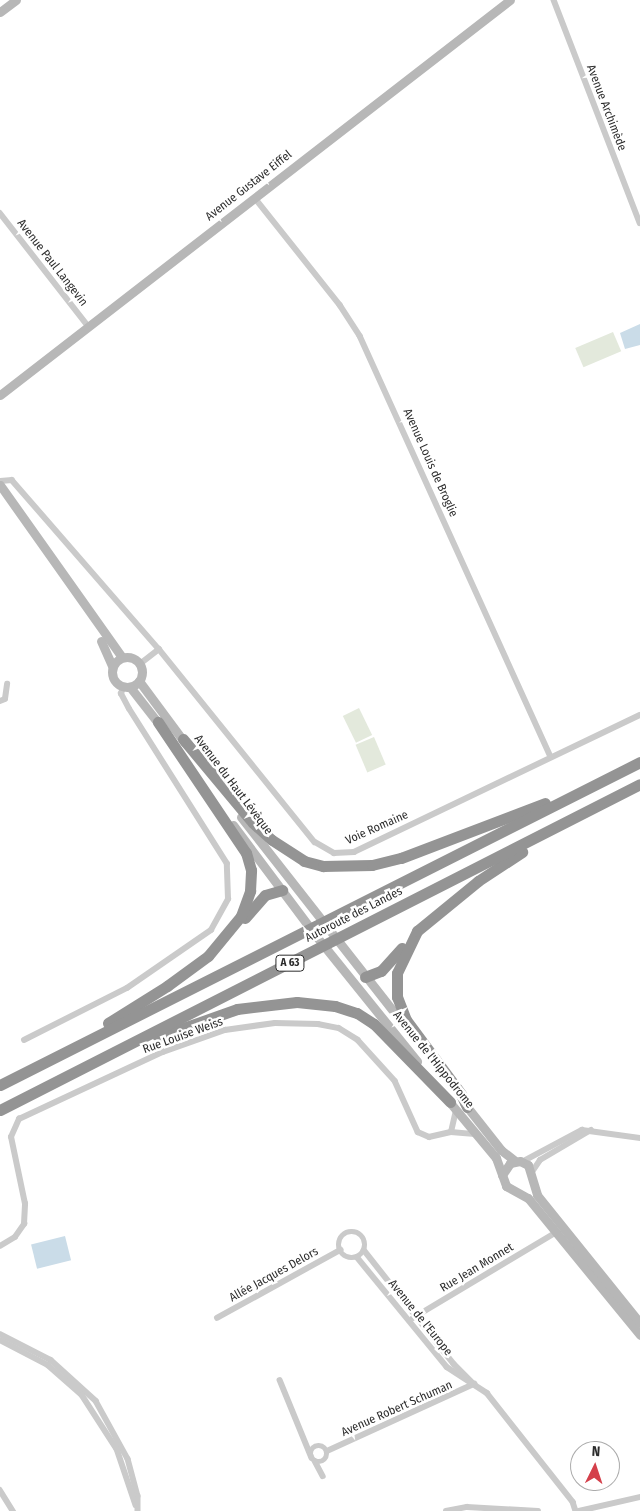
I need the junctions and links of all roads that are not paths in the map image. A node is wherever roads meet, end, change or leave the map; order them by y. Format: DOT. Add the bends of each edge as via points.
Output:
graph roads {
  1 [pos="16,0"];
  2 [pos="510,0"];
  3 [pos="554,0"];
  4 [pos="0,12"];
  5 [pos="255,198"];
  6 [pos="0,212"];
  7 [pos="640,223"];
  8 [pos="89,327"];
  9 [pos="1,394"];
  10 [pos="0,481"];
  11 [pos="0,485"];
  12 [pos="0,495"];
  13 [pos="159,648"];
  14 [pos="122,657"];
  15 [pos="140,664"];
  16 [pos="112,666"];
  17 [pos="139,681"];
  18 [pos="7,684"];
  19 [pos="126,687"];
  20 [pos="0,702"];
  21 [pos="640,715"];
  22 [pos="158,722"];
  23 [pos="183,739"];
  24 [pos="550,758"];
  25 [pos="640,762"];
  26 [pos="612,776"];
  27 [pos="640,784"];
  28 [pos="579,816"];
  29 [pos="283,893"];
  30 [pos="301,906"];
  31 [pos="417,931"];
  32 [pos="212,952"];
  33 [pos="345,961"];
  34 [pos="363,975"];
  35 [pos="24,1040"];
  36 [pos="0,1079"];
  37 [pos="0,1085"];
  38 [pos="457,1106"];
  39 [pos="0,1110"];
  40 [pos="591,1130"];
  41 [pos="451,1132"];
  42 [pos="478,1135"];
  43 [pos="640,1138"];
  44 [pos="519,1162"];
  45 [pos="502,1175"];
  46 [pos="532,1176"];
  47 [pos="517,1192"];
  48 [pos="555,1233"];
  49 [pos="0,1246"];
  50 [pos="340,1250"];
  51 [pos="364,1250"];
  52 [pos="357,1257"];
  53 [pos="415,1316"];
  54 [pos="216,1318"];
  55 [pos="410,1321"];
  56 [pos="640,1323"];
  57 [pos="0,1334"];
  58 [pos="640,1334"];
  59 [pos="0,1340"];
  60 [pos="280,1380"];
  61 [pos="474,1384"];
  62 [pos="327,1451"];
  63 [pos="313,1460"];
  64 [pos="323,1476"];
  65 [pos="0,1490"];
  66 [pos="640,1497"];
  67 [pos="138,1510"];
  68 [pos="13,1511"];
  69 [pos="446,1511"];
  70 [pos="538,1511"];
  71 [pos="577,1511"];
  1 -- 4 [label="main road"];
  2 -- 5 [label="main road, Avenue Gustave Eiffel"];
  3 -- 7 [label="street, Avenue Archimède"];
  5 -- 8 [label="main road, Avenue Gustave Eiffel"];
  5 -- 24 [label="street, Avenue Louis de Broglie" via="340,304 360,336"];
  6 -- 8 [label="street, Avenue Paul Langevin"];
  8 -- 9 [label="main road, Avenue Gustave Eiffel"];
  10 -- 13 [label="street, Voie Romaine" via="12,480"];
  11 -- 14 [label="main road"];
  12 -- 16 [label="main road" via="107,648"];
  13 -- 15 [label="street"];
  13 -- 24 [label="street, Voie Romaine" via="315,842 334,853 354,852"];
  14 -- 15 [label="main road" via="132,658"];
  14 -- 16 [label="main road"];
  15 -- 17 [label="main road"];
  16 -- 19 [label="main road" via="112,676"];
  17 -- 19 [label="main road"];
  17 -- 23 [label="main road, Avenue du Haut Lévèque"];
  18 -- 20 [label="street" via="5,699"];
  19 -- 22 [label="main road, Avenue du Haut Lévèque"];
  19 -- 35 [label="street" via="122,697 227,864 228,898 218,921 203,935 127,988"];
  21 -- 24 [label="street, Voie Romaine"];
  22 -- 29 [label="main road, Avenue du Haut Lévèque"];
  22 -- 32 [label="highway" via="238,840 251,870 248,902"];
  23 -- 26 [label="highway" via="253,823 272,840 304,861 332,867 372,865 400,858"];
  23 -- 30 [label="main road, Avenue du Haut Lévèque"];
  25 -- 26 [label="highway, Autoroute des Landes / A 63"];
  26 -- 37 [label="highway, Autoroute des Landes / A 63"];
  27 -- 28 [label="highway, Autoroute des Landes / A 63"];
  28 -- 31 [label="highway" via="478,881"];
  28 -- 39 [label="highway, Autoroute des Landes / A 63"];
  29 -- 30 [label="main road" via="294,893"];
  29 -- 32 [label="highway" via="265,895"];
  30 -- 33 [label="main road"];
  30 -- 33 [label="main road"];
  31 -- 34 [label="highway" via="381,971"];
  31 -- 38 [label="highway" via="397,973 397,997 406,1020 461,1094"];
  32 -- 36 [label="highway" via="106,1024"];
  33 -- 34 [label="main road" via="352,974"];
  33 -- 38 [label="main road, Avenue de l'Hippodrome"];
  34 -- 38 [label="main road, Avenue de l'Hippodrome"];
  38 -- 39 [label="highway" via="385,1034 358,1013 335,1006 297,1002 219,1013"];
  38 -- 41 [label="street" via="456,1122"];
  38 -- 42 [label="main road, Avenue de l'Hippodrome"];
  38 -- 44 [label="main road, Avenue de l'Hippodrome" via="501,1150"];
  40 -- 43 [label="street"];
  40 -- 44 [label="street" via="576,1132"];
  40 -- 46 [label="street" via="540,1160"];
  41 -- 42 [label="street, Rue Louise Weiss"];
  41 -- 49 [label="street, Rue Louise Weiss" via="430,1137 418,1132 395,1081 358,1040 339,1028 275,1023 225,1030 155,1056 19,1119 11,1137 25,1204 24,1224 15,1236"];
  42 -- 45 [label="main road, Avenue de l'Hippodrome" via="498,1161"];
  44 -- 45 [label="main road" via="506,1166"];
  44 -- 46 [label="main road"];
  45 -- 47 [label="main road" via="506,1186"];
  46 -- 47 [label="main road" via="526,1189"];
  46 -- 56 [label="main road" via="537,1195"];
  47 -- 48 [label="main road" via="528,1198"];
  48 -- 53 [label="street, Rue Jean Monnet"];
  48 -- 58 [label="main road"];
  50 -- 51 [label="street" via="341,1238 350,1232 363,1238"];
  50 -- 52 [label="street" via="345,1256"];
  50 -- 54 [label="street, Allée Jacques Delors"];
  51 -- 52 [label="street"];
  51 -- 53 [label="street, Avenue de l'Europe"];
  52 -- 55 [label="street, Avenue de l'Europe"];
  53 -- 55 [label="street, Rue Jean Monnet"];
  53 -- 61 [label="street, Avenue de l'Europe"];
  55 -- 61 [label="street, Avenue de l'Europe" via="447,1367 464,1381"];
  57 -- 67 [label="street" via="51,1360 96,1401 128,1459 138,1496"];
  59 -- 67 [label="street" via="48,1365 90,1404 118,1449"];
  60 -- 63 [label="street"];
  61 -- 62 [label="street, Avenue Robert Schuman"];
  61 -- 71 [label="street, Avenue de l'Europe" via="487,1393"];
  62 -- 63 [label="street" via="325,1460"];
  62 -- 63 [label="street" via="316,1447"];
  63 -- 64 [label="street"];
  65 -- 68 [label="street"];
  66 -- 71 [label="street"];
  69 -- 70 [label="street" via="467,1507"];
}
